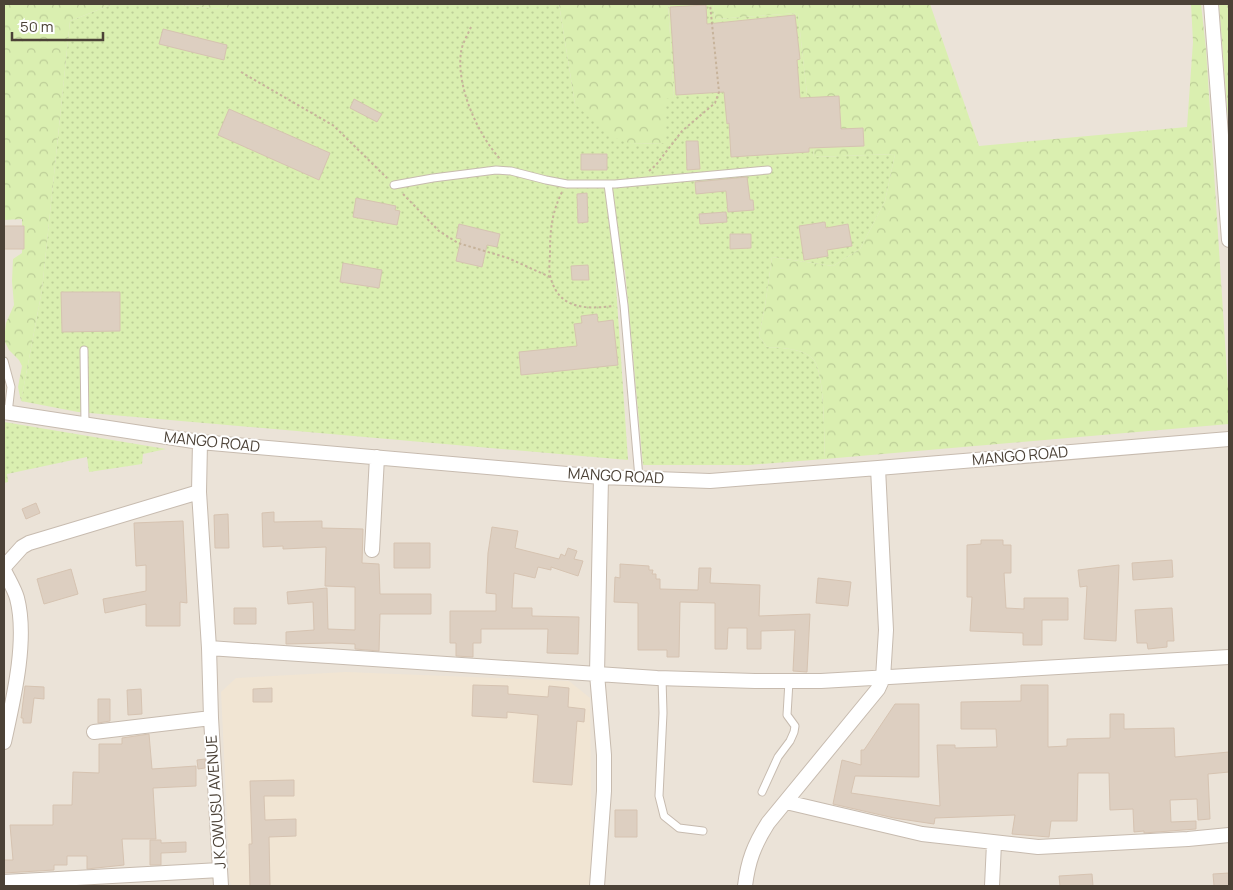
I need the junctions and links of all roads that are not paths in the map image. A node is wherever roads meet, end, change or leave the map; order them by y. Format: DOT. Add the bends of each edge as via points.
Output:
graph roads {
  1 [pos="1211,4"];
  2 [pos="768,170"];
  3 [pos="608,184"];
  4 [pos="394,185"];
  5 [pos="1229,240"];
  6 [pos="84,350"];
  7 [pos="4,361"];
  8 [pos="6,413"];
  9 [pos="86,425"];
  10 [pos="1229,438"];
  11 [pos="200,442"];
  12 [pos="377,457"];
  13 [pos="878,468"];
  14 [pos="601,476"];
  15 [pos="639,478"];
  16 [pos="198,492"];
  17 [pos="372,550"];
  18 [pos="4,569"];
  19 [pos="209,648"];
  20 [pos="1229,657"];
  21 [pos="598,674"];
  22 [pos="662,678"];
  23 [pos="882,678"];
  24 [pos="789,681"];
  25 [pos="211,718"];
  26 [pos="94,732"];
  27 [pos="4,742"];
  28 [pos="762,792"];
  29 [pos="786,802"];
  30 [pos="703,831"];
  31 [pos="1229,835"];
  32 [pos="994,843"];
  33 [pos="220,870"];
  34 [pos="4,882"];
  35 [pos="221,886"];
  36 [pos="597,886"];
  37 [pos="745,886"];
  38 [pos="992,886"];
  1 -- 5 [label="street"];
  2 -- 3 [label="lane"];
  3 -- 4 [label="lane" via="567,184 511,171 462,174"];
  3 -- 15 [label="lane" via="624,305"];
  6 -- 9 [label="lane"];
  7 -- 8 [label="lane" via="11,387"];
  8 -- 9 [label="street, MANGO ROAD"];
  9 -- 11 [label="street, MANGO ROAD"];
  10 -- 13 [label="street, MANGO ROAD"];
  11 -- 12 [label="street, MANGO ROAD"];
  11 -- 16 [label="street, J K OWUSU AVENUE"];
  12 -- 14 [label="street, MANGO ROAD"];
  12 -- 17 [label="street"];
  13 -- 15 [label="street, MANGO ROAD" via="710,481"];
  13 -- 23 [label="street" via="886,630"];
  14 -- 15 [label="street, MANGO ROAD"];
  14 -- 21 [label="street"];
  16 -- 18 [label="street" via="28,543"];
  16 -- 19 [label="street, J K OWUSU AVENUE"];
  18 -- 27 [label="street" via="17,598 21,633 14,695"];
  19 -- 21 [label="street"];
  19 -- 25 [label="street, J K OWUSU AVENUE"];
  20 -- 23 [label="street"];
  21 -- 22 [label="street"];
  21 -- 36 [label="street" via="604,791"];
  22 -- 24 [label="street"];
  22 -- 30 [label="lane" via="659,796 664,816 679,828"];
  23 -- 24 [label="street"];
  23 -- 29 [label="street" via="878,689"];
  24 -- 28 [label="lane" via="787,715 795,726 794,732"];
  25 -- 26 [label="street"];
  25 -- 33 [label="street, J K OWUSU AVENUE"];
  29 -- 32 [label="street" via="922,834"];
  29 -- 37 [label="street" via="757,840 747,865"];
  31 -- 32 [label="street" via="1038,847"];
  32 -- 38 [label="street"];
  33 -- 34 [label="street"];
  33 -- 35 [label="street, J K OWUSU AVENUE"];
}
